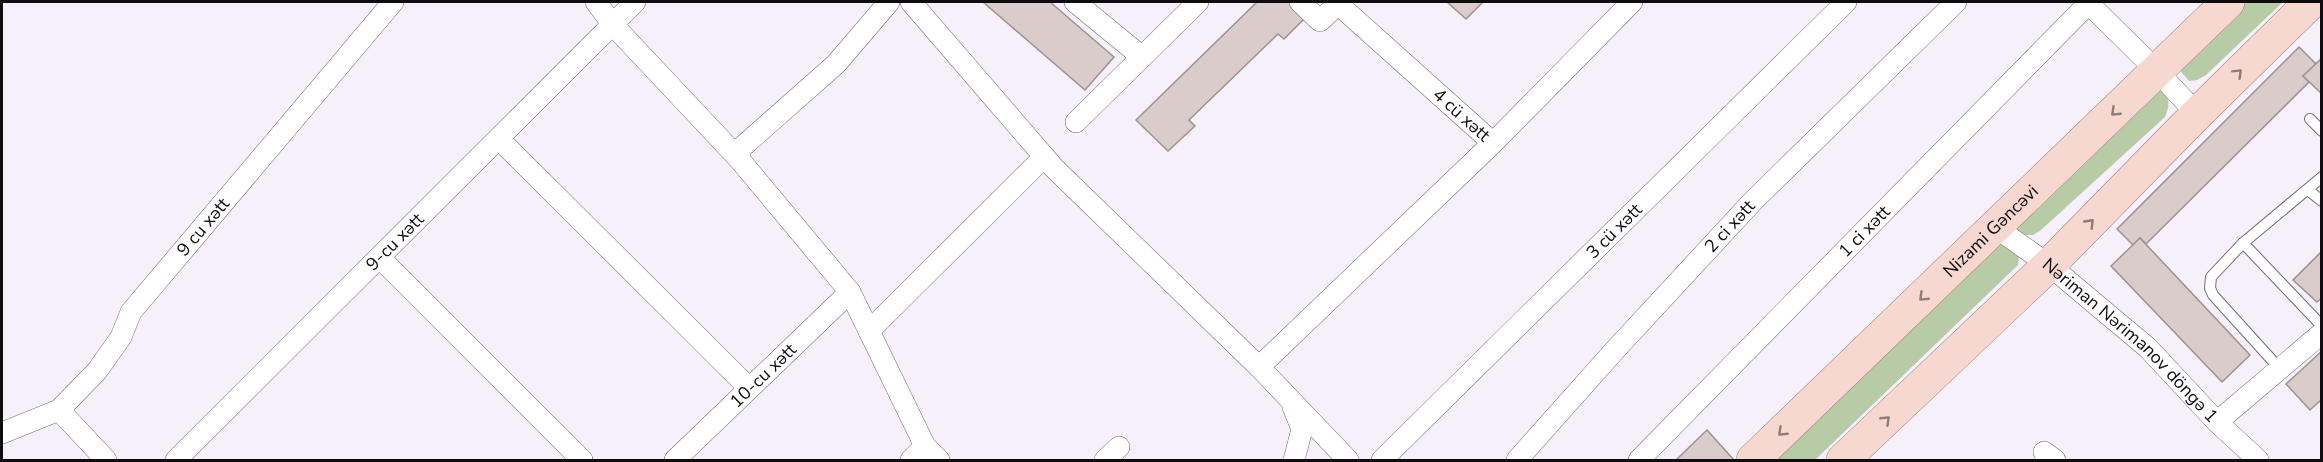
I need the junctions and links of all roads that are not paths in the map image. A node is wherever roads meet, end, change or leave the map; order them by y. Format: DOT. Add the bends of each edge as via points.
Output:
graph roads {
  1 [pos="393,2"];
  2 [pos="596,2"];
  3 [pos="635,2"];
  4 [pos="889,2"];
  5 [pos="911,2"];
  6 [pos="1075,2"];
  7 [pos="1198,2"];
  8 [pos="1300,2"];
  9 [pos="1632,2"];
  10 [pos="1846,2"];
  11 [pos="1956,2"];
  12 [pos="2088,2"];
  13 [pos="2228,2"];
  14 [pos="2311,2"];
  15 [pos="1339,3"];
  16 [pos="614,25"];
  17 [pos="1142,57"];
  18 [pos="2157,71"];
  19 [pos="2197,114"];
  20 [pos="2310,119"];
  21 [pos="1076,122"];
  22 [pos="2322,131"];
  23 [pos="499,139"];
  24 [pos="1493,143"];
  25 [pos="1044,157"];
  26 [pos="739,159"];
  27 [pos="2322,177"];
  28 [pos="2308,190"];
  29 [pos="2322,201"];
  30 [pos="1995,227"];
  31 [pos="2243,243"];
  32 [pos="380,258"];
  33 [pos="2049,265"];
  34 [pos="849,292"];
  35 [pos="2322,326"];
  36 [pos="869,331"];
  37 [pos="2322,333"];
  38 [pos="1259,367"];
  39 [pos="2280,369"];
  40 [pos="749,388"];
  41 [pos="1291,401"];
  42 [pos="59,410"];
  43 [pos="2217,422"];
  44 [pos="2,433"];
  45 [pos="925,456"];
  46 [pos="106,460"];
  47 [pos="176,460"];
  48 [pos="582,460"];
  49 [pos="675,460"];
  50 [pos="1294,460"];
  51 [pos="1348,460"];
  52 [pos="1382,460"];
  53 [pos="1517,460"];
  54 [pos="1639,460"];
  55 [pos="1753,460"];
  56 [pos="1843,460"];
  57 [pos="2258,460"];
  1 -- 42 [label="street, 9 cu xətt" via="131,312 121,337 103,362"];
  2 -- 16 [label="street"];
  3 -- 16 [label="street, 9-cu xətt"];
  4 -- 26 [label="street" via="836,64 741,148"];
  5 -- 25 [label="street"];
  6 -- 17 [label="street"];
  7 -- 17 [label="street"];
  8 -- 15 [label="street" via="1320,21"];
  9 -- 24 [label="street, 4 cü xətt"];
  10 -- 52 [label="street, 3 cü xətt"];
  11 -- 53 [label="street, 2 ci xətt" via="1753,201"];
  12 -- 18 [label="street"];
  12 -- 54 [label="street, 1 ci xətt"];
  13 -- 18 [label="main road, Nizami Gəncəvi"];
  19 -- 14 [label="main road, one-way"];
  15 -- 24 [label="street, 4 cü xətt"];
  16 -- 23 [label="street, 9-cu xətt"];
  16 -- 26 [label="street"];
  17 -- 21 [label="street"];
  18 -- 19 [label="street"];
  18 -- 30 [label="main road, Nizami Gəncəvi, one-way"];
  33 -- 19 [label="main road, one-way"];
  20 -- 22 [label="lane"];
  23 -- 32 [label="street, 9-cu xətt"];
  23 -- 40 [label="street"];
  24 -- 38 [label="street"];
  25 -- 36 [label="street"];
  25 -- 38 [label="street"];
  26 -- 34 [label="street"];
  27 -- 28 [label="lane"];
  28 -- 29 [label="lane"];
  28 -- 31 [label="lane"];
  30 -- 33 [label="street, Nəriman Nərimanov döngə 1"];
  30 -- 55 [label="main road, Nizami Gəncəvi, one-way"];
  31 -- 35 [label="lane"];
  31 -- 39 [label="lane" via="2211,277 2210,288"];
  32 -- 47 [label="street, 9-cu xətt"];
  32 -- 48 [label="street"];
  33 -- 43 [label="street, Nəriman Nərimanov döngə 1" via="2148,348"];
  56 -- 33 [label="main road, one-way"];
  34 -- 36 [label="street"];
  34 -- 40 [label="street, 10-cu xətt"];
  36 -- 45 [label="street"];
  37 -- 39 [label="street"];
  38 -- 41 [label="street"];
  39 -- 43 [label="street"];
  40 -- 49 [label="street, 10-cu xətt"];
  41 -- 50 [label="street" via="1302,429"];
  41 -- 51 [label="street"];
  42 -- 44 [label="street, 9 cu xətt"];
  42 -- 46 [label="street"];
  43 -- 57 [label="street, Nəriman Nərimanov döngə 1"];
}
